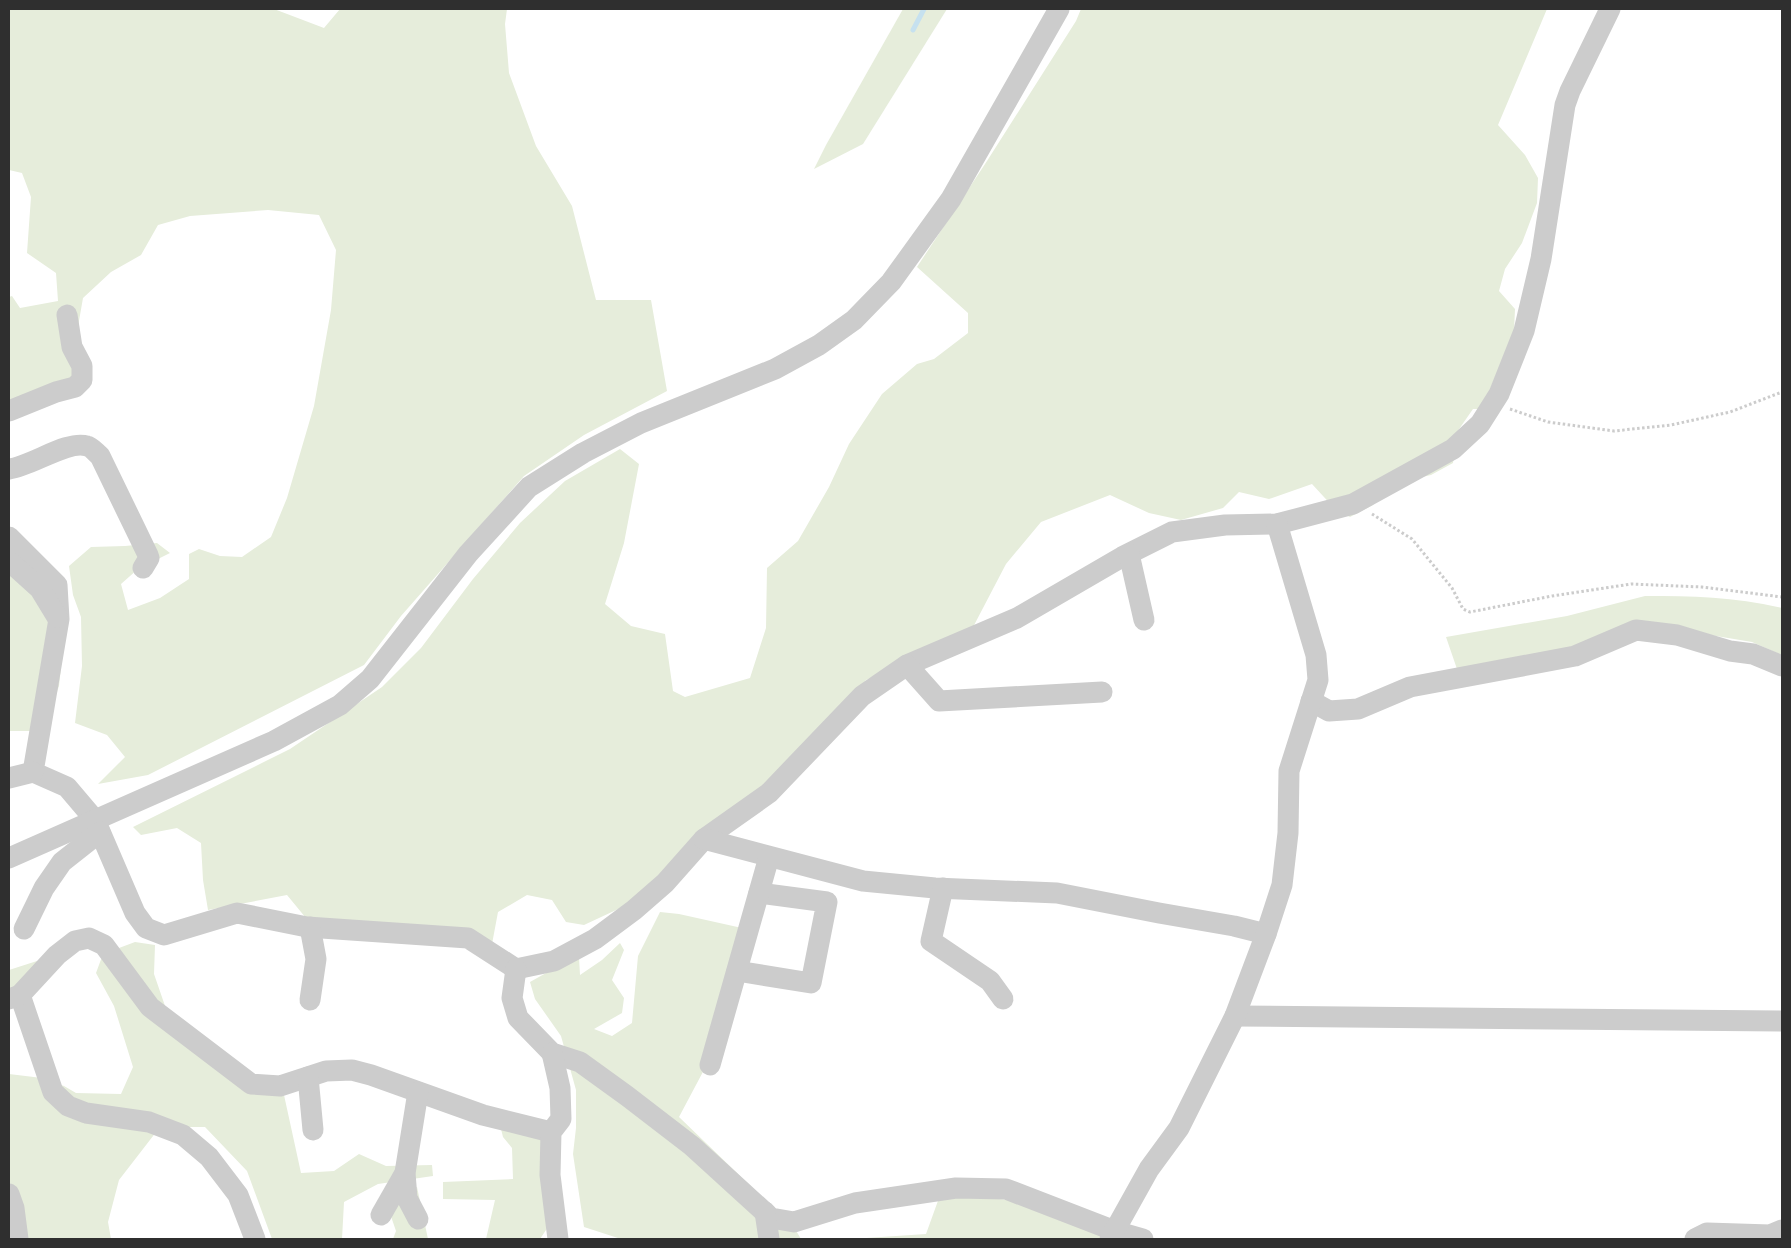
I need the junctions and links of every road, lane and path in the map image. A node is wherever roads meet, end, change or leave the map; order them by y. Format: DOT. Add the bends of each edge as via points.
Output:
graph roads {
  1 [pos="1059,9"];
  2 [pos="1610,9"];
  3 [pos="67,315"];
  4 [pos="1782,392"];
  5 [pos="1493,404"];
  6 [pos="9,411"];
  7 [pos="9,469"];
  8 [pos="1352,504"];
  9 [pos="1277,524"];
  10 [pos="9,537"];
  11 [pos="1128,554"];
  12 [pos="9,560"];
  13 [pos="144,568"];
  14 [pos="1782,597"];
  15 [pos="59,619"];
  16 [pos="1144,620"];
  17 [pos="907,665"];
  18 [pos="1782,666"];
  19 [pos="1102,692"];
  20 [pos="1311,701"];
  21 [pos="33,772"];
  22 [pos="9,778"];
  23 [pos="98,826"];
  24 [pos="704,839"];
  25 [pos="770,857"];
  26 [pos="9,858"];
  27 [pos="943,888"];
  28 [pos="759,892"];
  29 [pos="310,927"];
  30 [pos="24,929"];
  31 [pos="1266,934"];
  32 [pos="516,969"];
  33 [pos="737,971"];
  34 [pos="14,997"];
  35 [pos="1003,999"];
  36 [pos="310,1000"];
  37 [pos="1235,1016"];
  38 [pos="1782,1021"];
  39 [pos="552,1052"];
  40 [pos="710,1065"];
  41 [pos="308,1077"];
  42 [pos="418,1092"];
  43 [pos="313,1130"];
  44 [pos="551,1132"];
  45 [pos="405,1173"];
  46 [pos="9,1194"];
  47 [pos="765,1212"];
  48 [pos="381,1215"];
  49 [pos="418,1219"];
  50 [pos="1782,1230"];
  51 [pos="1113,1235"];
  52 [pos="18,1239"];
  53 [pos="255,1239"];
  54 [pos="558,1239"];
  55 [pos="769,1239"];
  56 [pos="1143,1239"];
  57 [pos="1695,1239"];
  1 -- 23 [label="street" via="951,198 890,282 854,320 819,345 775,369 640,423 529,487 468,554 370,679 340,705 274,741"];
  2 -- 5 [label="street" via="1570,91 1541,259 1524,331"];
  3 -- 6 [label="street" via="72,347 82,366 82,380 75,387"];
  4 -- 5 [label="path" via="1730,412 1670,425 1614,431 1548,422"];
  5 -- 8 [label="street" via="1480,424 1453,449"];
  7 -- 13 [label="street" via="20,468 74,444 89,446 100,456 148,555"];
  8 -- 9 [label="street"];
  8 -- 14 [label="path" via="1412,539 1452,588 1463,608 1470,612 1631,584 1702,587"];
  9 -- 11 [label="street" via="1225,525 1172,532"];
  9 -- 20 [label="street" via="1316,655 1318,680"];
  10 -- 15 [label="street" via="57,585"];
  11 -- 16 [label="street"];
  11 -- 17 [label="street" via="1017,618"];
  12 -- 15 [label="street" via="40,589"];
  15 -- 21 [label="street"];
  17 -- 19 [label="street" via="939,701"];
  17 -- 24 [label="street" via="862,696 770,793"];
  18 -- 20 [label="street" via="1753,654 1730,651 1677,635 1636,630 1575,656 1410,687 1358,709 1329,711"];
  20 -- 31 [label="street" via="1289,771 1288,833 1282,885"];
  21 -- 22 [label="street"];
  21 -- 23 [label="street" via="67,787"];
  23 -- 26 [label="street"];
  23 -- 29 [label="street" via="135,913 146,928 164,935 237,913"];
  23 -- 30 [label="street" via="62,862 44,888"];
  24 -- 25 [label="street"];
  24 -- 32 [label="street" via="665,883 595,939 554,961"];
  25 -- 27 [label="street" via="862,881"];
  25 -- 28 [label="street"];
  27 -- 31 [label="street" via="1057,893"];
  27 -- 35 [label="street" via="931,941 990,981"];
  28 -- 33 [label="street"];
  28 -- 33 [label="street" via="827,902 811,983"];
  29 -- 32 [label="street" via="468,938"];
  29 -- 36 [label="street" via="316,959"];
  31 -- 37 [label="street"];
  32 -- 39 [label="street" via="512,998 518,1018"];
  33 -- 40 [label="street"];
  34 -- 41 [label="street" via="75,941 89,938 104,945 150,1006 252,1084 280,1086"];
  34 -- 53 [label="street" via="53,1092 68,1106 86,1113 149,1122 183,1135 209,1157 238,1195"];
  37 -- 38 [label="street"];
  37 -- 51 [label="street" via="1179,1128 1149,1169"];
  39 -- 44 [label="street" via="560,1088 561,1119"];
  39 -- 47 [label="street" via="580,1062 627,1096 692,1146"];
  41 -- 42 [label="street" via="326,1071 352,1070"];
  41 -- 43 [label="street"];
  42 -- 44 [label="street" via="483,1115"];
  42 -- 45 [label="street"];
  44 -- 54 [label="street" via="550,1175"];
  45 -- 48 [label="street"];
  45 -- 49 [label="street" via="407,1198"];
  46 -- 52 [label="street"];
  47 -- 51 [label="street" via="771,1218 794,1222 874,1200 956,1188 1006,1189"];
  47 -- 55 [label="street"];
  50 -- 57 [label="street" via="1770,1235 1707,1233"];
  51 -- 56 [label="street"];
}
